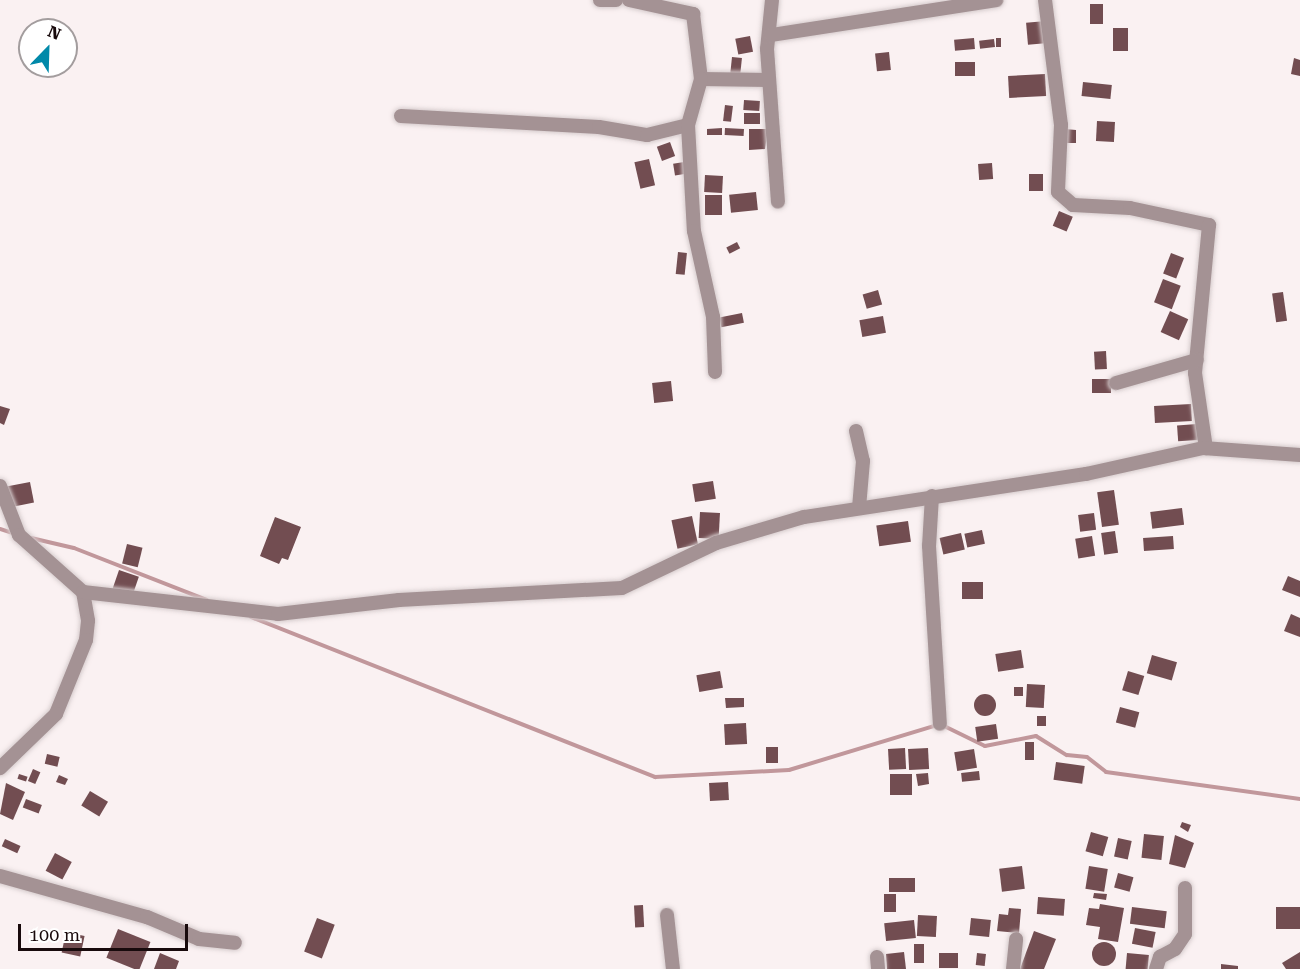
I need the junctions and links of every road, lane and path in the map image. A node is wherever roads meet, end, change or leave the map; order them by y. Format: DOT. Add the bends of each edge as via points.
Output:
graph roads {
  1 [pos="600,0"];
  2 [pos="616,0"];
  3 [pos="629,0"];
  4 [pos="772,0"];
  5 [pos="996,0"];
  6 [pos="1044,0"];
  7 [pos="771,35"];
  8 [pos="700,79"];
  9 [pos="769,80"];
  10 [pos="401,116"];
  11 [pos="688,125"];
  12 [pos="778,202"];
  13 [pos="1197,360"];
  14 [pos="715,372"];
  15 [pos="1116,382"];
  16 [pos="856,431"];
  17 [pos="1206,448"];
  18 [pos="1300,455"];
  19 [pos="0,486"];
  20 [pos="932,496"];
  21 [pos="859,508"];
  22 [pos="83,592"];
  23 [pos="940,724"];
  24 [pos="0,768"];
  25 [pos="0,876"];
  26 [pos="1185,888"];
  27 [pos="667,915"];
  28 [pos="1016,939"];
  29 [pos="235,943"];
  30 [pos="673,969"];
  31 [pos="1012,969"];
  32 [pos="1156,969"];
  1 -- 2 [label="street"];
  3 -- 8 [label="street" via="693,15"];
  4 -- 7 [label="street"];
  5 -- 7 [label="street"];
  6 -- 13 [label="street" via="1061,125 1058,192 1072,205 1130,208 1209,225"];
  7 -- 9 [label="street"];
  8 -- 9 [label="street"];
  8 -- 11 [label="street"];
  9 -- 12 [label="street"];
  10 -- 11 [label="street" via="599,127 627,135"];
  11 -- 14 [label="street" via="694,231 713,317"];
  13 -- 15 [label="street"];
  13 -- 17 [label="street"];
  16 -- 21 [label="street" via="863,461"];
  17 -- 18 [label="street"];
  17 -- 20 [label="street" via="1086,474"];
  19 -- 22 [label="street" via="19,536"];
  20 -- 21 [label="street"];
  20 -- 23 [label="street" via="928,546"];
  21 -- 22 [label="street" via="804,517 716,543 622,588 399,600 278,614"];
  22 -- 24 [label="street" via="86,640 56,714"];
  25 -- 29 [label="street" via="147,917 199,939"];
  26 -- 32 [label="street" via="1185,934 1175,949 1160,957"];
  27 -- 30 [label="street"];
  28 -- 31 [label="street"];
}
